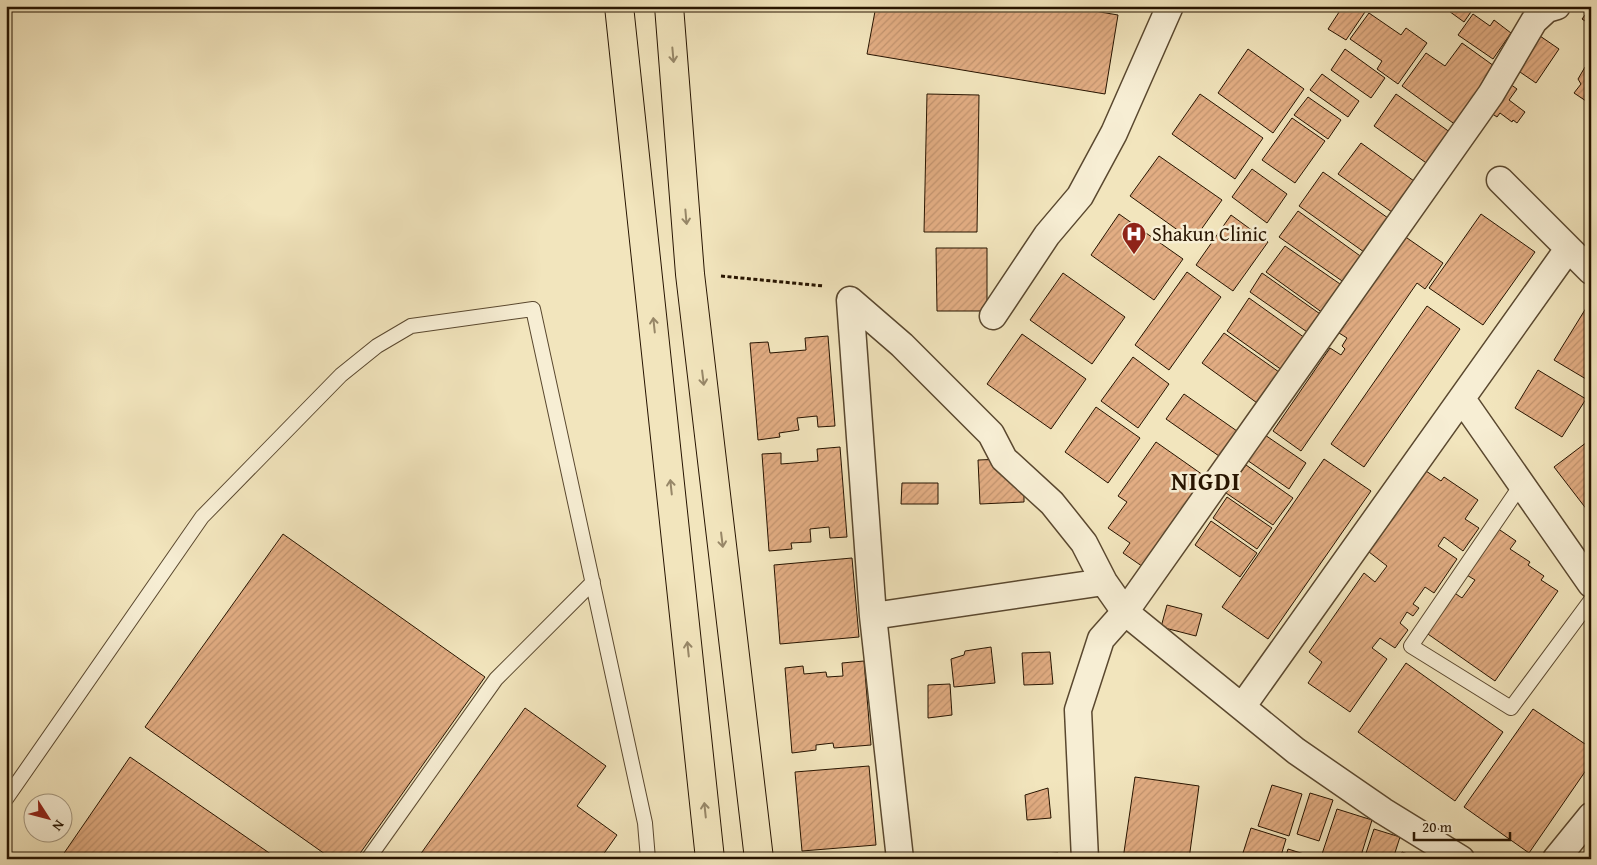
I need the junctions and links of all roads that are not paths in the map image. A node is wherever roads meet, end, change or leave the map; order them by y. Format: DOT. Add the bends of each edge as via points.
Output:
graph roads {
  1 [pos="620,6"];
  2 [pos="669,6"];
  3 [pos="1170,6"];
  4 [pos="1557,6"];
  5 [pos="1500,180"];
  6 [pos="1568,249"];
  7 [pos="1591,271"];
  8 [pos="993,316"];
  9 [pos="1462,399"];
  10 [pos="1522,485"];
  11 [pos="593,582"];
  12 [pos="1104,582"];
  13 [pos="1591,584"];
  14 [pos="1591,600"];
  15 [pos="1125,612"];
  16 [pos="873,616"];
  17 [pos="1242,708"];
  18 [pos="6,799"];
  19 [pos="1591,816"];
  20 [pos="368,859"];
  21 [pos="648,859"];
  22 [pos="710,859"];
  23 [pos="759,859"];
  24 [pos="900,859"];
  25 [pos="1085,859"];
  26 [pos="1461,859"];
  27 [pos="1556,859"];
  22 -- 1 [label="main road, one-way"];
  2 -- 23 [label="main road, one-way" via="690,274"];
  3 -- 8 [label="street" via="1114,133 1080,196 1047,235"];
  4 -- 15 [label="street" via="1547,9 1534,21 1491,94"];
  5 -- 6 [label="street"];
  6 -- 7 [label="street"];
  6 -- 9 [label="street"];
  9 -- 10 [label="street"];
  9 -- 17 [label="street"];
  10 -- 13 [label="street"];
  10 -- 14 [label="lane" via="1411,646 1511,708"];
  11 -- 18 [label="lane" via="533,309 411,326 377,346 341,375 202,517"];
  11 -- 20 [label="lane" via="496,679"];
  11 -- 21 [label="lane" via="645,823"];
  12 -- 15 [label="street"];
  12 -- 16 [label="street"];
  12 -- 16 [label="street" via="1084,543 1052,503 1004,459 991,434 902,345 850,300"];
  15 -- 17 [label="street"];
  15 -- 25 [label="street" via="1101,639 1078,710"];
  16 -- 24 [label="street"];
  17 -- 26 [label="street" via="1296,751 1383,811"];
  19 -- 27 [label="street"];
}
